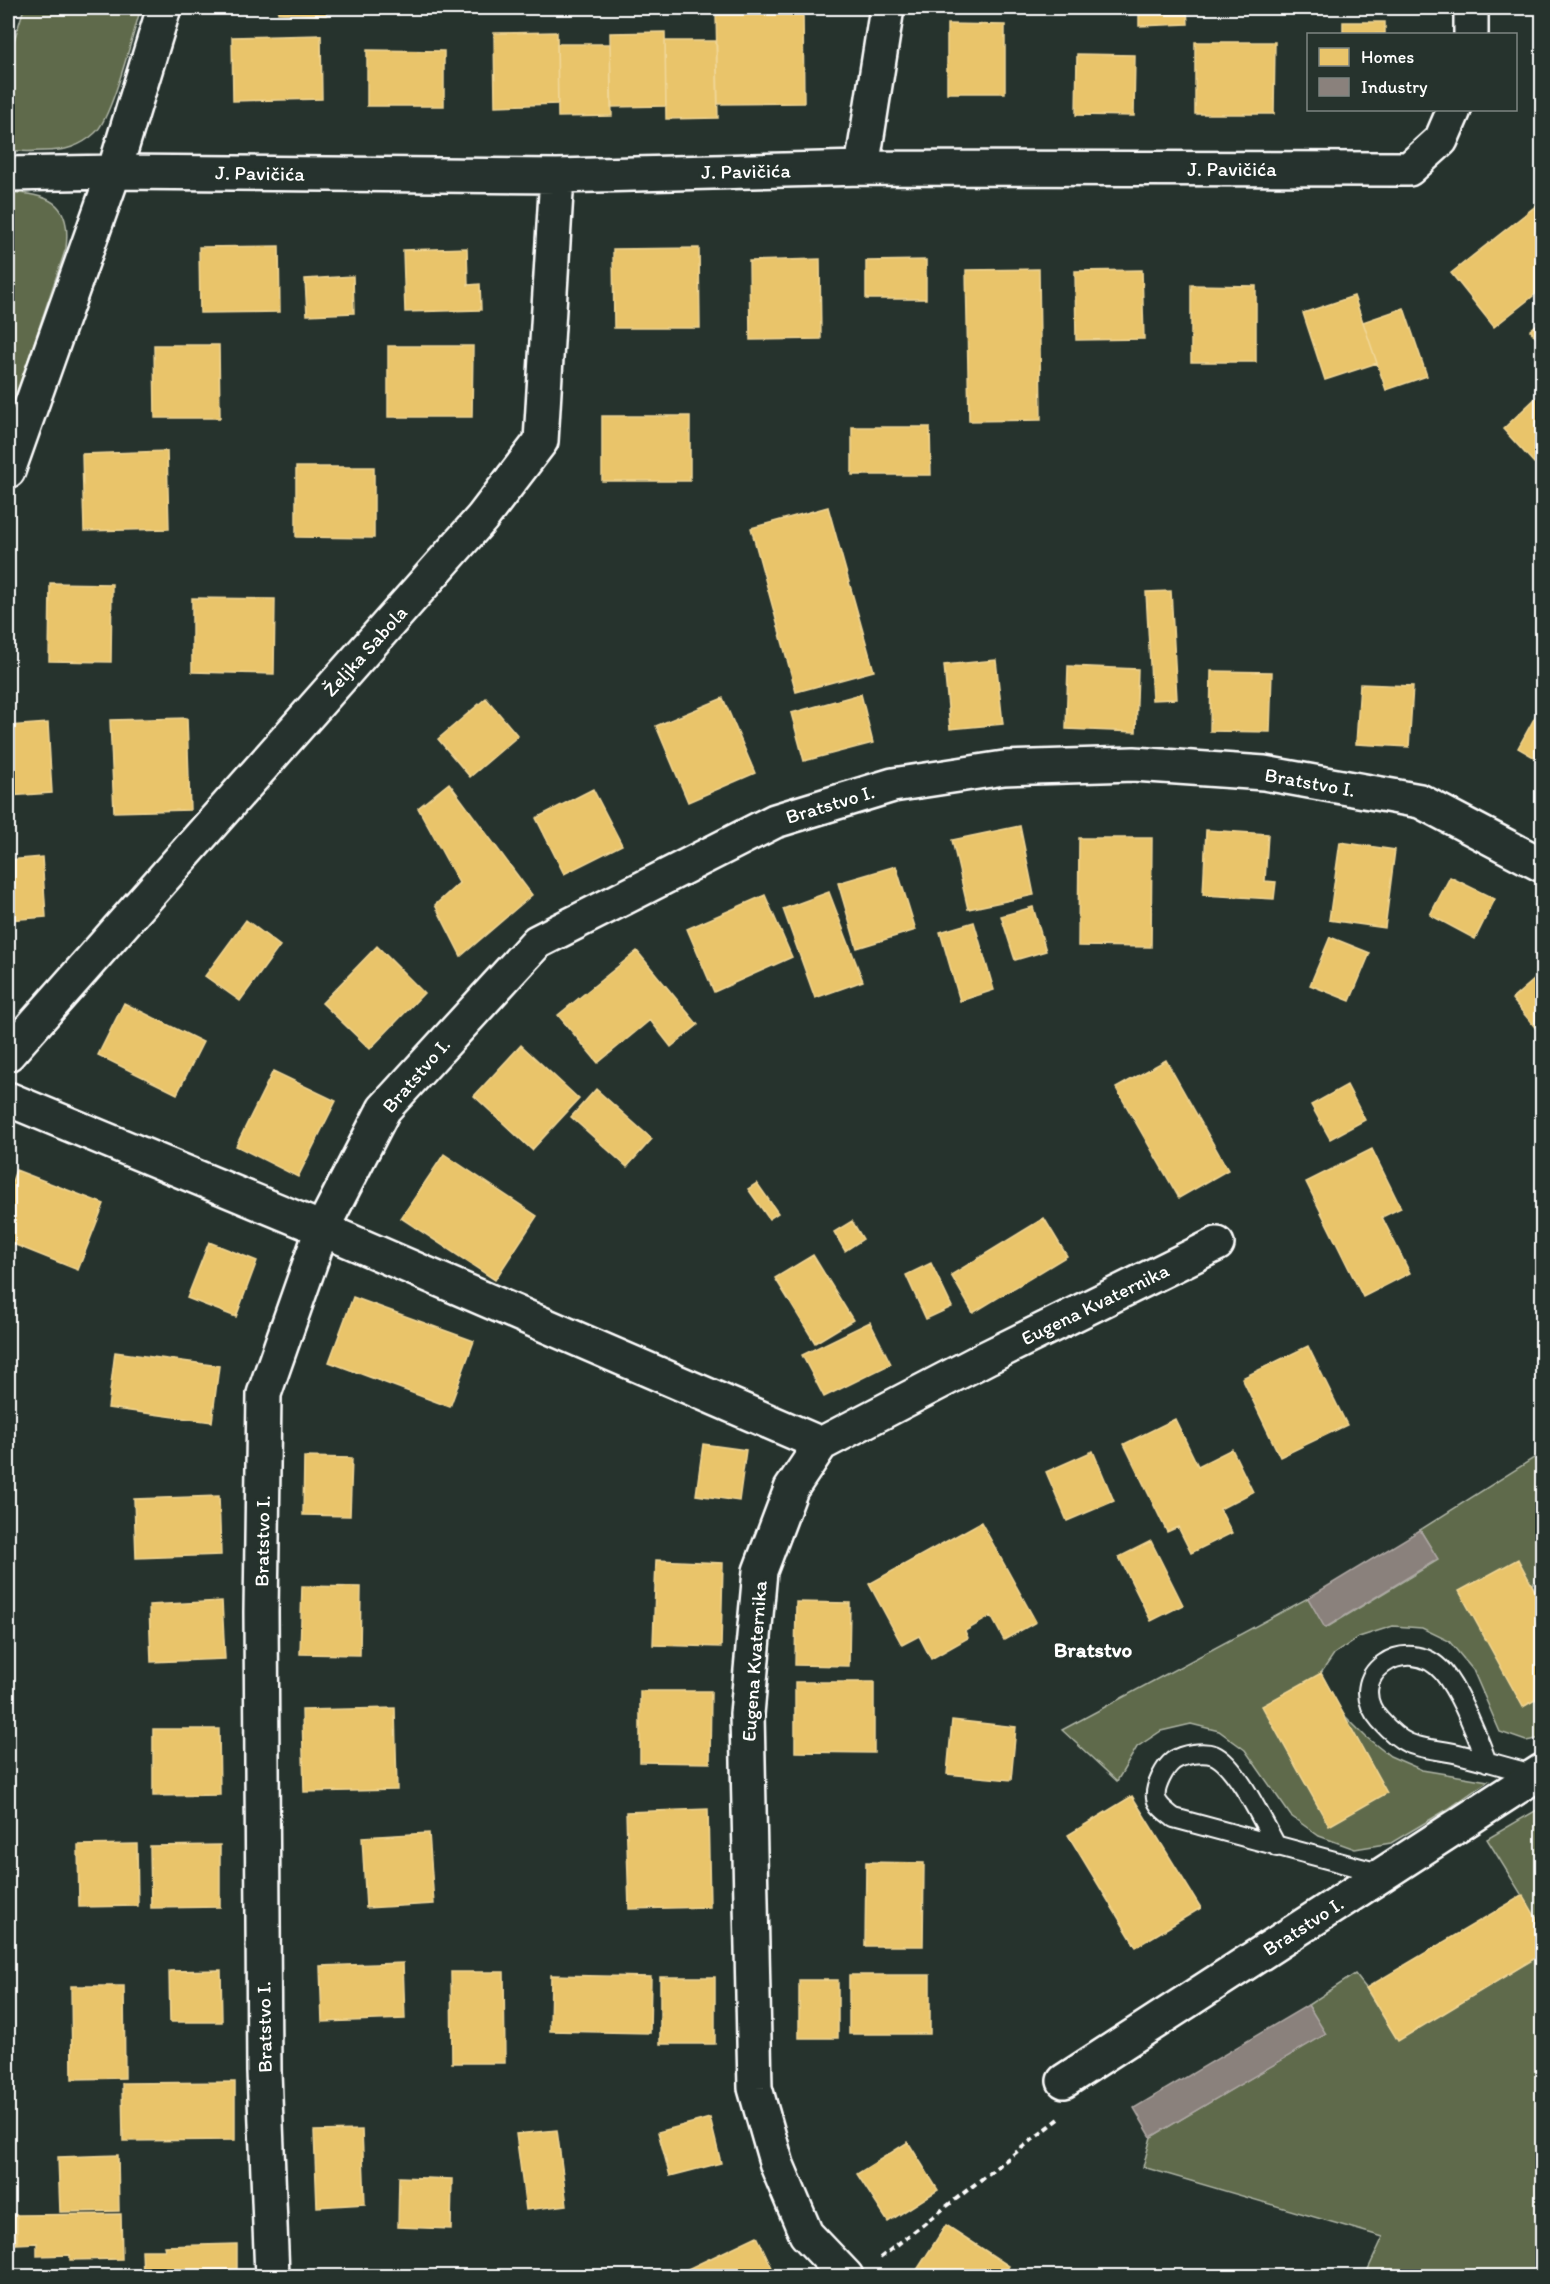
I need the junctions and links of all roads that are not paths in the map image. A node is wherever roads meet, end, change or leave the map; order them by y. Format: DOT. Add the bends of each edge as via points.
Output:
graph roads {
  1 [pos="164,8"];
  2 [pos="887,8"];
  3 [pos="1471,8"];
  4 [pos="1471,33"];
  5 [pos="1454,111"];
  6 [pos="862,168"];
  7 [pos="114,172"];
  8 [pos="8,174"];
  9 [pos="557,176"];
  10 [pos="8,471"];
  11 [pos="1542,865"];
  12 [pos="8,1054"];
  13 [pos="8,1099"];
  14 [pos="322,1228"];
  15 [pos="1217,1244"];
  16 [pos="821,1444"];
  17 [pos="1487,1762"];
  18 [pos="1539,1773"];
  19 [pos="1277,1847"];
  20 [pos="1383,1874"];
  21 [pos="1064,2081"];
  22 [pos="272,2277"];
  23 [pos="846,2277"];
  1 -- 7 [label="street"];
  2 -- 6 [label="street"];
  3 -- 4 [label="street"];
  5 -- 6 [label="street, J. Pavičića" via="1441,140 1409,169"];
  6 -- 9 [label="street, J. Pavičića"];
  7 -- 8 [label="street, J. Pavičića"];
  7 -- 9 [label="street, J. Pavičića"];
  7 -- 10 [label="street"];
  9 -- 12 [label="street, Željka Sabola" via="541,441 482,518"];
  11 -- 14 [label="street, Bratstvo I." via="1420,801 1264,773 1134,764 1004,768 893,785 775,821 537,942 384,1109"];
  13 -- 14 [label="street"];
  14 -- 16 [label="street"];
  14 -- 22 [label="street, Bratstvo I." via="264,1394 264,2048"];
  15 -- 16 [label="street, Eugena Kvaternika"];
  16 -- 23 [label="street, Eugena Kvaternika" via="791,1489 760,1570 747,1714 755,2088 777,2165 806,2234"];
  17 -- 17 [label="lane" via="1409,1743 1389,1730 1372,1711 1367,1696 1370,1680 1380,1666 1409,1654 1427,1659 1442,1671 1479,1739"];
  17 -- 18 [label="lane"];
  18 -- 20 [label="street, Bratstvo I."];
  19 -- 19 [label="lane" via="1174,1818 1163,1810 1156,1798 1157,1786 1173,1761 1192,1754 1213,1755 1229,1767"];
  19 -- 20 [label="lane"];
  20 -- 21 [label="street, Bratstvo I."];
}
